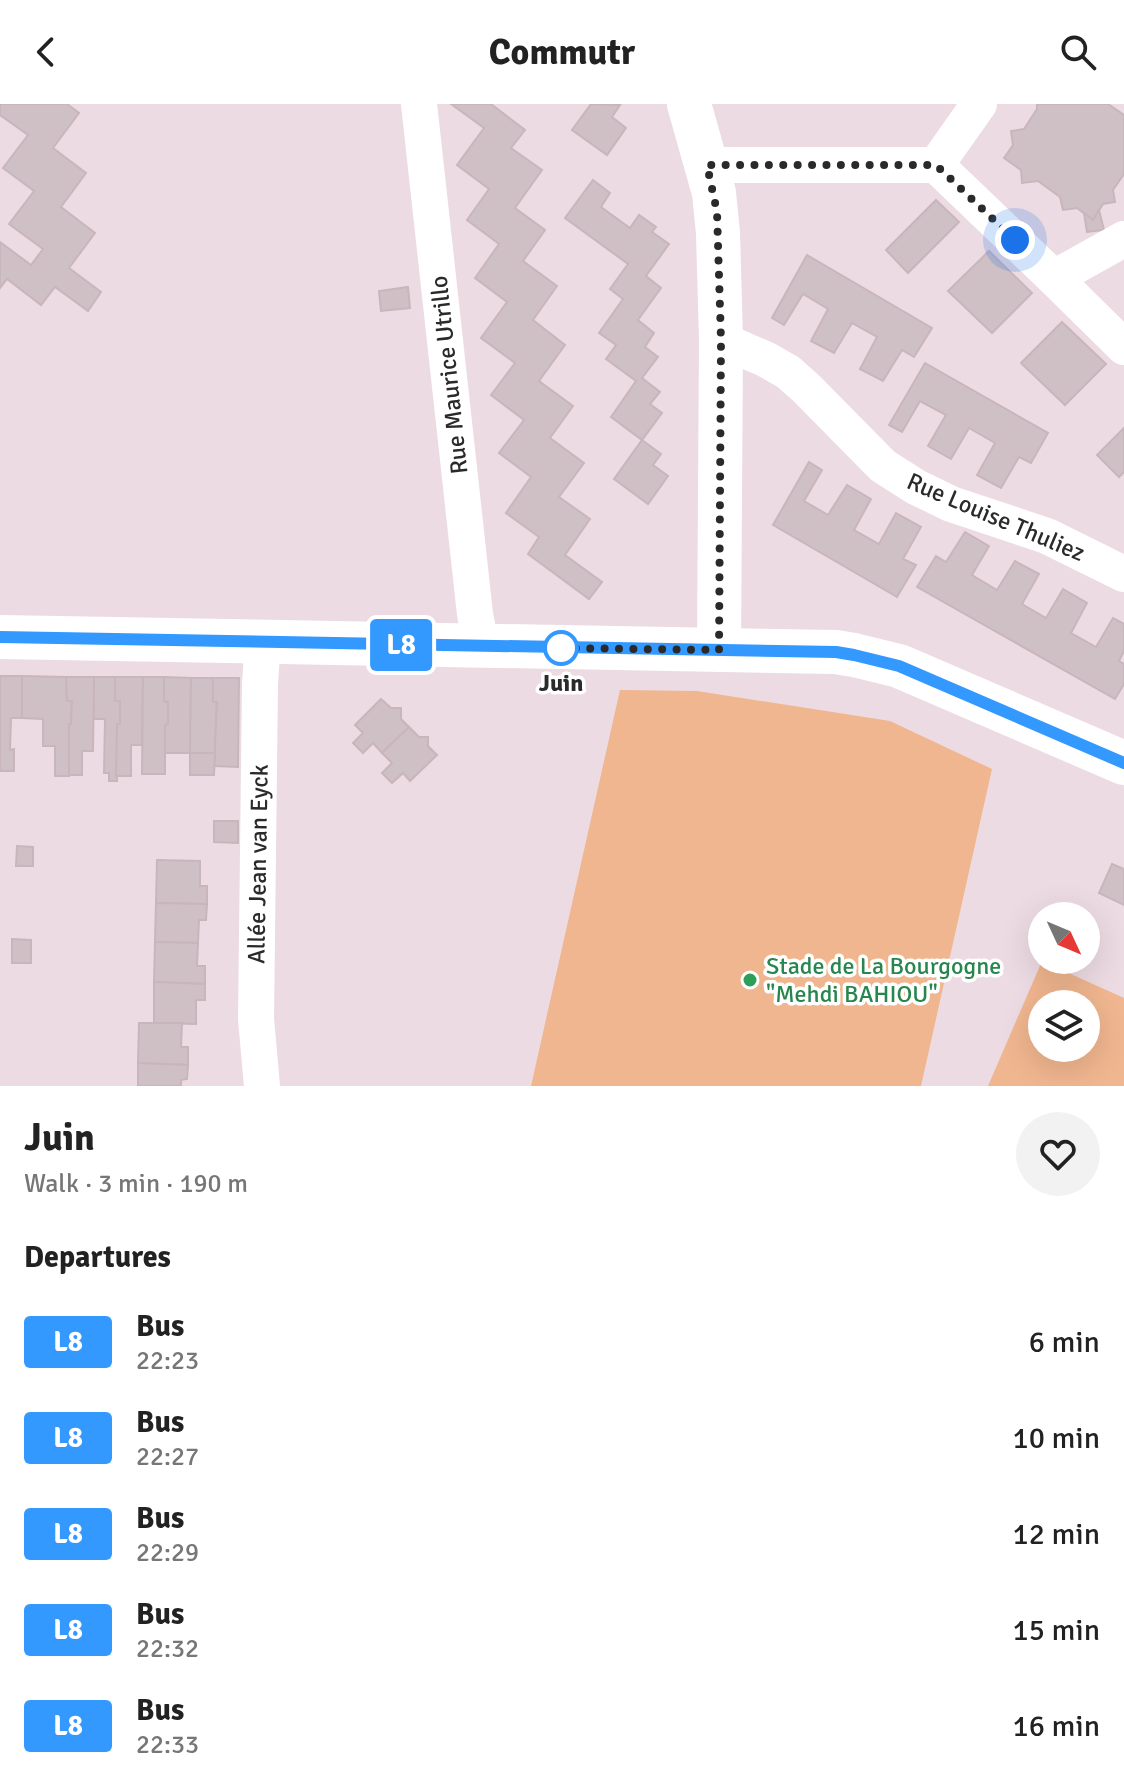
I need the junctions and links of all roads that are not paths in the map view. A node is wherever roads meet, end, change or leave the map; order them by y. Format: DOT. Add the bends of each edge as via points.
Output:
graph roads {
  1 [pos="419,104"];
  2 [pos="689,104"];
  3 [pos="979,104"];
  4 [pos="707,165"];
  5 [pos="936,165"];
  6 [pos="1124,239"];
  7 [pos="1054,278"];
  8 [pos="721,340"];
  9 [pos="1124,347"];
  10 [pos="1124,574"];
  11 [pos="0,637"];
  12 [pos="263,641"];
  13 [pos="481,646"];
  14 [pos="719,650"];
  15 [pos="1124,763"];
  16 [pos="262,1086"];
  1 -- 13 [label="street, Rue Maurice Utrillo"];
  2 -- 4 [label="street"];
  3 -- 5 [label="street"];
  4 -- 5 [label="street"];
  4 -- 8 [label="street" via="717,212"];
  5 -- 7 [label="street"];
  6 -- 7 [label="street"];
  7 -- 9 [label="street"];
  8 -- 10 [label="street, Rue Louise Thuliez" via="788,372 883,466 916,487 1047,536"];
  8 -- 14 [label="street"];
  11 -- 12 [label="street"];
  12 -- 13 [label="street"];
  12 -- 16 [label="street, Allée Jean van Eyck" via="256,970"];
  13 -- 14 [label="street"];
  14 -- 15 [label="street" via="836,652 878,660"];
}
